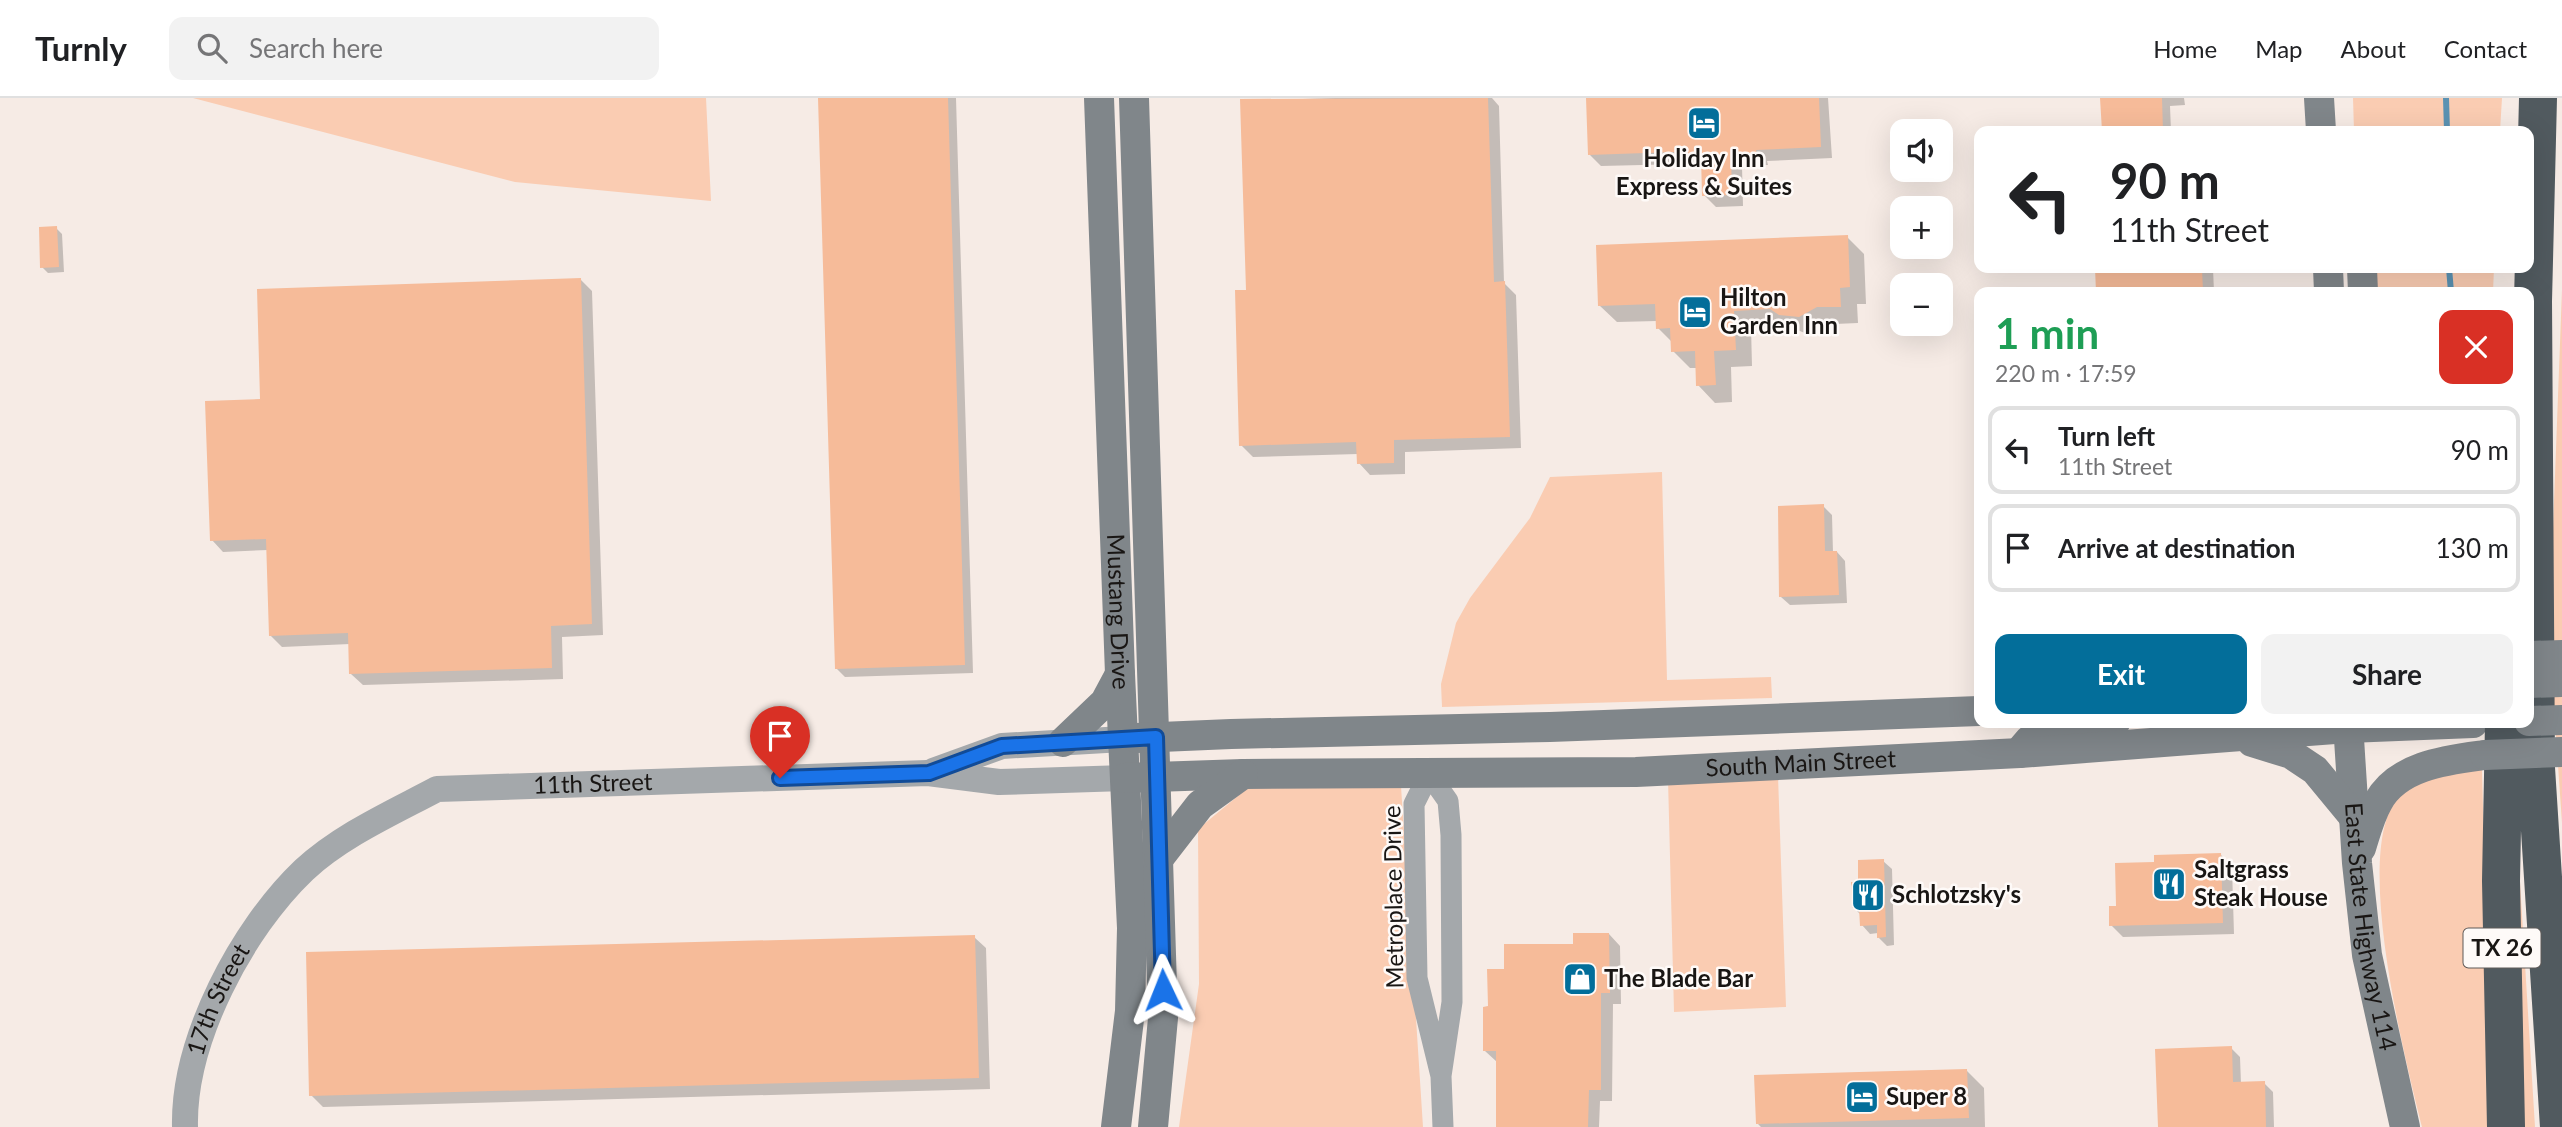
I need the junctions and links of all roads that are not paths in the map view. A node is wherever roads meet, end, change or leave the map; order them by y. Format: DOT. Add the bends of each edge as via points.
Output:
graph roads {
  1 [pos="1099,98"];
  2 [pos="1134,98"];
  3 [pos="2319,98"];
  4 [pos="2538,98"];
  5 [pos="2321,126"];
  6 [pos="2534,216"];
  7 [pos="2534,582"];
  8 [pos="2562,655"];
  9 [pos="2534,656"];
  10 [pos="1120,674"];
  11 [pos="2562,682"];
  12 [pos="2534,683"];
  13 [pos="1974,711"];
  14 [pos="1790,717"];
  15 [pos="2562,720"];
  16 [pos="2534,721"];
  17 [pos="1634,724"];
  18 [pos="2056,728"];
  19 [pos="2320,728"];
  20 [pos="2348,728"];
  21 [pos="2504,728"];
  22 [pos="1427,731"];
  23 [pos="1156,737"];
  24 [pos="2235,737"];
  25 [pos="1123,739"];
  26 [pos="1063,742"];
  27 [pos="2020,752"];
  28 [pos="2562,752"];
  29 [pos="1791,765"];
  30 [pos="1636,772"];
  31 [pos="929,773"];
  32 [pos="1243,774"];
  33 [pos="1429,774"];
  34 [pos="1157,776"];
  35 [pos="1125,778"];
  36 [pos="2353,816"];
  37 [pos="1159,858"];
  38 [pos="2357,863"];
  39 [pos="288,888"];
  40 [pos="1441,1076"];
  41 [pos="185,1127"];
  42 [pos="1116,1127"];
  43 [pos="1153,1127"];
  44 [pos="1443,1127"];
  45 [pos="2405,1127"];
  46 [pos="2506,1127"];
  47 [pos="2559,1127"];
  1 -- 10 [label="main road, Mustang Drive"];
  2 -- 23 [label="main road, Mustang Drive"];
  3 -- 5 [label="main road"];
  4 -- 6 [label="highway"];
  7 -- 47 [label="highway" via="2536,768"];
  8 -- 9 [label="main road, bridge"];
  10 -- 25 [label="main road, Mustang Drive"];
  10 -- 26 [label="main road" via="1105,702"];
  11 -- 12 [label="main road, bridge"];
  13 -- 14 [label="main road, South Main Street"];
  14 -- 17 [label="main road, South Main Street"];
  14 -- 29 [label="main road"];
  15 -- 16 [label="main road, bridge"];
  17 -- 22 [label="main road, South Main Street"];
  17 -- 30 [label="main road"];
  18 -- 27 [label="main road" via="2031,737"];
  19 -- 24 [label="main road, South Main Street"];
  20 -- 36 [label="main road, East State Highway 114"];
  21 -- 46 [label="highway, TX 26" via="2501,881"];
  22 -- 23 [label="main road, South Main Street"];
  22 -- 33 [label="main road"];
  23 -- 25 [label="main road, South Main Street"];
  23 -- 34 [label="main road, Mustang Drive"];
  24 -- 27 [label="main road, South Main Street"];
  24 -- 36 [label="main road" via="2291,754 2315,770"];
  25 -- 26 [label="street, 11th Street"];
  25 -- 35 [label="main road, Mustang Drive"];
  26 -- 31 [label="street, 11th Street" via="1002,746"];
  27 -- 29 [label="main road, South Main Street"];
  28 -- 38 [label="main road, bridge" via="2485,755 2423,767 2391,785 2379,799"];
  29 -- 30 [label="main road, South Main Street"];
  30 -- 33 [label="main road, South Main Street"];
  31 -- 35 [label="street, 11th Street" via="999,782"];
  31 -- 39 [label="street, 11th Street" via="437,789 328,851"];
  32 -- 33 [label="main road, South Main Street"];
  32 -- 34 [label="main road, South Main Street"];
  32 -- 37 [label="main road" via="1200,805"];
  33 -- 40 [label="street, Metroplace Drive" via="1414,804 1417,978"];
  33 -- 40 [label="street, Metroplace Drive" via="1448,801 1451,835 1452,1002"];
  34 -- 35 [label="main road, South Main Street"];
  34 -- 37 [label="main road, Mustang Drive"];
  35 -- 42 [label="main road, Mustang Drive" via="1132,928 1130,1011"];
  36 -- 38 [label="main road, East State Highway 114"];
  37 -- 43 [label="main road, Mustang Drive" via="1163,1017"];
  38 -- 45 [label="main road, East State Highway 114" via="2367,955"];
  39 -- 41 [label="street, 17th Street" via="267,911 226,975 189,1080"];
  40 -- 44 [label="street, Metroplace Drive"];
}
